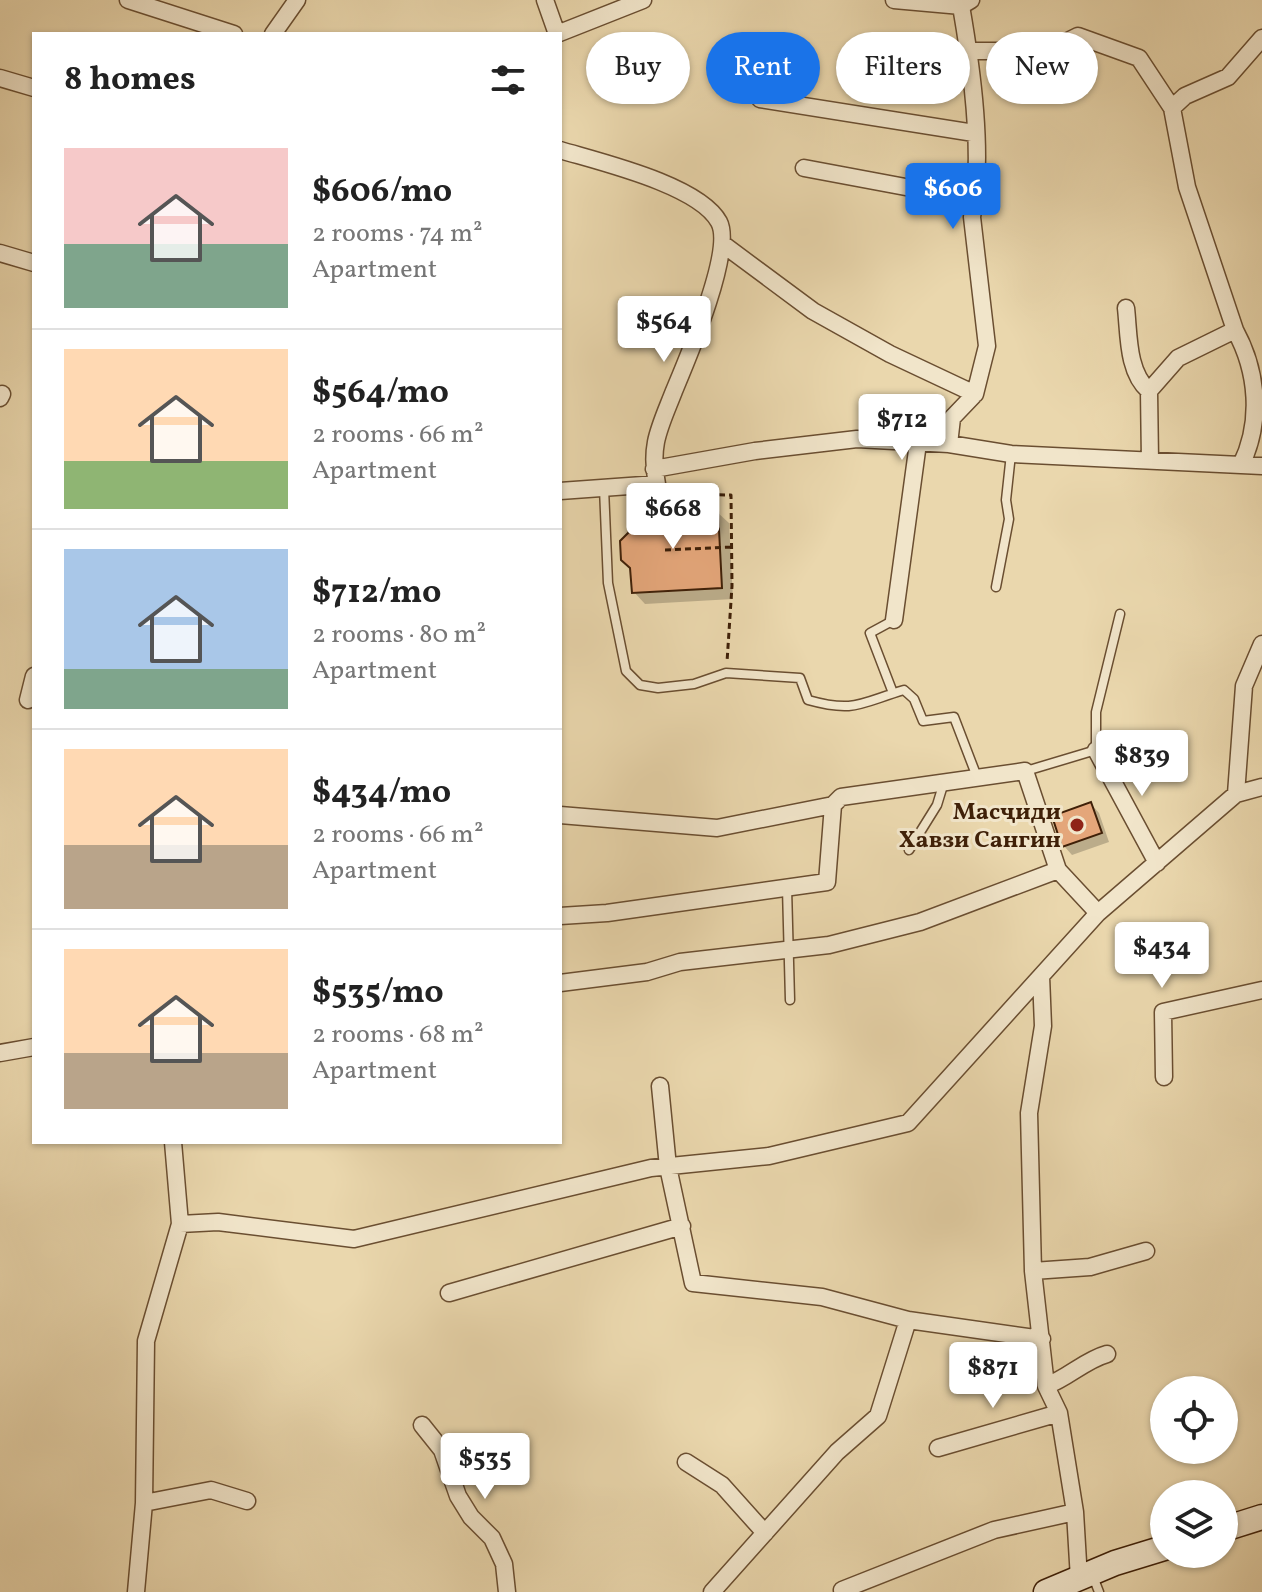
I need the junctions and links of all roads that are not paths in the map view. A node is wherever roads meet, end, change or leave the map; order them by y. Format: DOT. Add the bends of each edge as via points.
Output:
graph roads {
  1 [pos="128,0"];
  2 [pos="297,0"];
  3 [pos="545,0"];
  4 [pos="643,0"];
  5 [pos="894,0"];
  6 [pos="966,3"];
  7 [pos="228,32"];
  8 [pos="274,32"];
  9 [pos="556,32"];
  10 [pos="562,32"];
  11 [pos="968,32"];
  12 [pos="1262,38"];
  13 [pos="970,51"];
  14 [pos="970,67"];
  15 [pos="0,78"];
  16 [pos="32,87"];
  17 [pos="791,104"];
  18 [pos="1172,108"];
  19 [pos="974,133"];
  20 [pos="562,151"];
  21 [pos="804,168"];
  22 [pos="975,200"];
  23 [pos="724,245"];
  24 [pos="0,253"];
  25 [pos="32,262"];
  26 [pos="1126,308"];
  27 [pos="1235,330"];
  28 [pos="1149,391"];
  29 [pos="975,394"];
  30 [pos="918,443"];
  31 [pos="949,444"];
  32 [pos="1011,454"];
  33 [pos="1150,461"];
  34 [pos="1241,465"];
  35 [pos="1262,466"];
  36 [pos="656,477"];
  37 [pos="604,488"];
  38 [pos="562,491"];
  39 [pos="996,587"];
  40 [pos="1120,614"];
  41 [pos="894,620"];
  42 [pos="1262,644"];
  43 [pos="32,684"];
  44 [pos="893,693"];
  45 [pos="28,700"];
  46 [pos="1096,750"];
  47 [pos="1025,771"];
  48 [pos="977,777"];
  49 [pos="944,781"];
  50 [pos="1262,787"];
  51 [pos="1236,794"];
  52 [pos="833,805"];
  53 [pos="562,815"];
  54 [pos="909,850"];
  55 [pos="1157,863"];
  56 [pos="1058,870"];
  57 [pos="787,888"];
  58 [pos="1098,913"];
  59 [pos="562,916"];
  60 [pos="790,949"];
  61 [pos="1041,976"];
  62 [pos="562,983"];
  63 [pos="1262,990"];
  64 [pos="790,1000"];
  65 [pos="32,1047"];
  66 [pos="0,1053"];
  67 [pos="1164,1077"];
  68 [pos="660,1086"];
  69 [pos="173,1144"];
  70 [pos="668,1167"];
  71 [pos="180,1224"];
  72 [pos="682,1226"];
  73 [pos="1146,1251"];
  74 [pos="1033,1271"];
  75 [pos="449,1293"];
  76 [pos="908,1320"];
  77 [pos="1042,1339"];
  78 [pos="1107,1354"];
  79 [pos="1046,1386"];
  80 [pos="1059,1413"];
  81 [pos="422,1425"];
  82 [pos="938,1448"];
  83 [pos="686,1462"];
  84 [pos="247,1501"];
  85 [pos="144,1503"];
  86 [pos="1075,1512"];
  87 [pos="1262,1517"];
  88 [pos="1238,1525"];
  89 [pos="765,1533"];
  90 [pos="1150,1554"];
  91 [pos="1090,1581"];
  92 [pos="842,1590"];
  93 [pos="136,1592"];
  94 [pos="507,1592"];
  95 [pos="712,1592"];
  96 [pos="1046,1592"];
  1 -- 7 [label="street"];
  2 -- 8 [label="street"];
  3 -- 9 [label="street"];
  4 -- 10 [label="street"];
  5 -- 6 [label="street"];
  6 -- 11 [label="street"];
  12 -- 18 [label="street" via="1228,77 1185,96"];
  13 -- 18 [label="street" via="1048,51 1078,36 1139,58"];
  14 -- 19 [label="street"];
  15 -- 16 [label="street"];
  17 -- 19 [label="street"];
  18 -- 27 [label="street" via="1187,187"];
  19 -- 22 [label="street"];
  20 -- 23 [label="street" via="659,181 701,204 720,222"];
  21 -- 22 [label="street"];
  22 -- 29 [label="street" via="972,217 987,346"];
  23 -- 29 [label="street" via="813,311"];
  23 -- 36 [label="street" via="698,331 654,439"];
  24 -- 25 [label="street"];
  26 -- 28 [label="street" via="1135,369"];
  27 -- 28 [label="street" via="1178,358"];
  27 -- 34 [label="street" via="1249,355 1258,411"];
  28 -- 33 [label="street"];
  29 -- 31 [label="street" via="952,418"];
  30 -- 31 [label="street"];
  30 -- 36 [label="street" via="857,439 755,451"];
  30 -- 41 [label="street"];
  31 -- 32 [label="street"];
  32 -- 33 [label="street"];
  32 -- 39 [label="lane" via="1009,519"];
  33 -- 34 [label="street"];
  34 -- 35 [label="street"];
  36 -- 37 [label="street"];
  37 -- 38 [label="street"];
  37 -- 44 [label="lane" via="608,583 626,671 640,685 694,684 726,673 800,678 808,700 838,708 857,707"];
  40 -- 46 [label="lane" via="1096,712"];
  41 -- 44 [label="lane" via="870,633"];
  42 -- 51 [label="street" via="1241,700"];
  43 -- 45 [label="street"];
  44 -- 48 [label="lane" via="904,690 914,699 923,721 954,717"];
  46 -- 47 [label="lane"];
  46 -- 55 [label="street"];
  47 -- 48 [label="street"];
  47 -- 56 [label="street"];
  48 -- 49 [label="street"];
  49 -- 52 [label="street" via="841,797"];
  49 -- 54 [label="lane" via="937,805"];
  50 -- 51 [label="street"];
  51 -- 55 [label="street"];
  52 -- 53 [label="street" via="717,828"];
  52 -- 57 [label="street" via="827,882"];
  55 -- 58 [label="street"];
  56 -- 58 [label="street"];
  56 -- 60 [label="street" via="920,922 829,945"];
  57 -- 59 [label="street"];
  57 -- 60 [label="lane"];
  58 -- 61 [label="street"];
  60 -- 62 [label="street"];
  60 -- 64 [label="lane"];
  61 -- 70 [label="street" via="908,1123 769,1156"];
  61 -- 74 [label="street" via="1043,1026 1029,1113"];
  63 -- 67 [label="street" via="1163,1012"];
  65 -- 66 [label="street"];
  68 -- 70 [label="street"];
  69 -- 71 [label="street"];
  70 -- 71 [label="street" via="354,1239 218,1222"];
  70 -- 72 [label="street"];
  71 -- 85 [label="street" via="146,1341"];
  72 -- 75 [label="street"];
  72 -- 76 [label="street" via="693,1283 822,1297"];
  73 -- 74 [label="street" via="1090,1267"];
  74 -- 77 [label="street"];
  76 -- 77 [label="street"];
  76 -- 89 [label="street" via="878,1416 837,1452"];
  77 -- 79 [label="street"];
  78 -- 79 [label="street"];
  79 -- 80 [label="street"];
  80 -- 82 [label="street"];
  80 -- 86 [label="street"];
  81 -- 94 [label="street" via="442,1450 471,1517 492,1538 504,1564"];
  83 -- 89 [label="street" via="722,1485"];
  84 -- 85 [label="street" via="211,1490"];
  85 -- 93 [label="street"];
  86 -- 91 [label="street"];
  86 -- 92 [label="street" via="994,1530"];
  87 -- 88 [label="main road"];
  89 -- 95 [label="street"];
  90 -- 91 [label="main road"];
  91 -- 96 [label="main road"];
}
